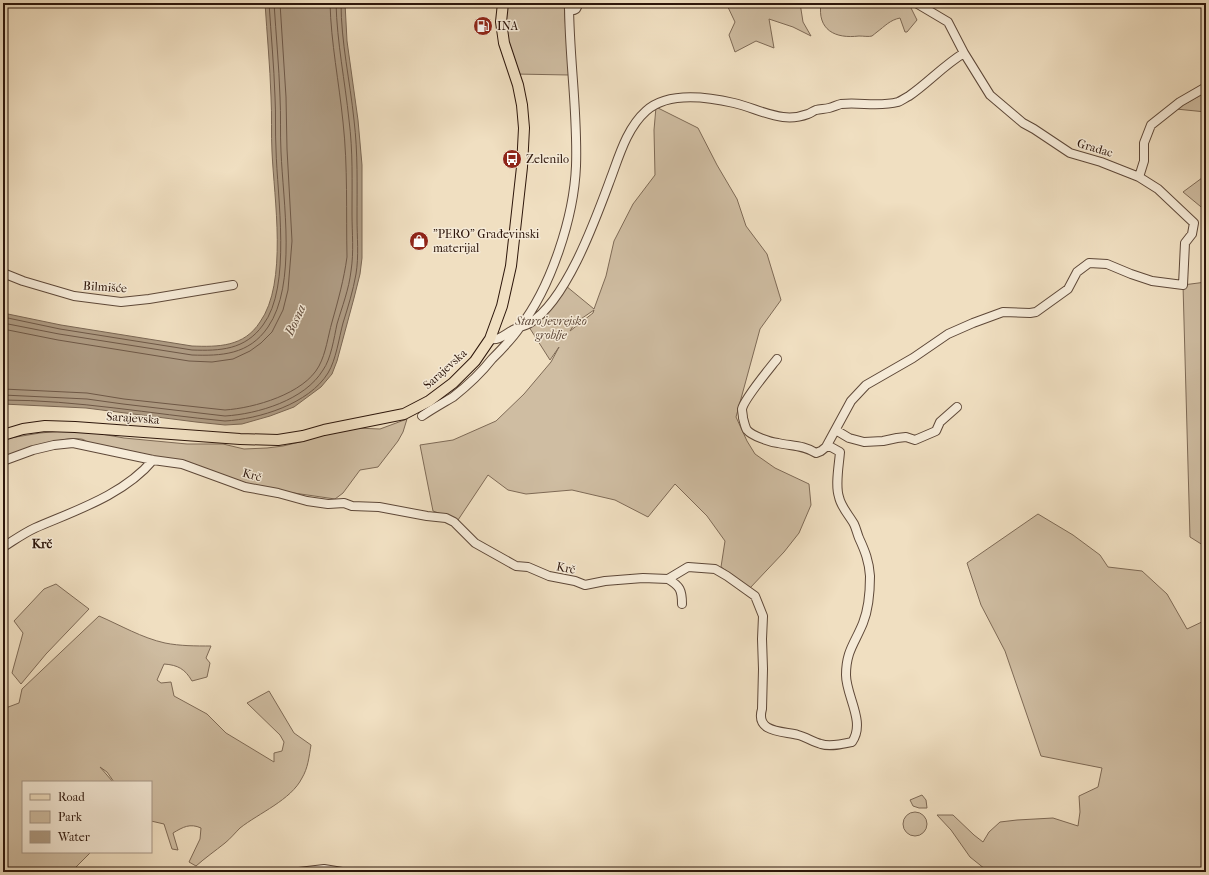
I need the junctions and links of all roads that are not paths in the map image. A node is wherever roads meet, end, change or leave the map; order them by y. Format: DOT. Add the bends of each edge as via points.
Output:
graph roads {
  1 [pos="503,3"];
  2 [pos="579,3"];
  3 [pos="916,3"];
  4 [pos="569,6"];
  5 [pos="964,53"];
  6 [pos="1206,87"];
  7 [pos="1139,176"];
  8 [pos="3,273"];
  9 [pos="233,285"];
  10 [pos="521,327"];
  11 [pos="490,339"];
  12 [pos="777,359"];
  13 [pos="957,408"];
  14 [pos="422,416"];
  15 [pos="3,428"];
  16 [pos="23,429"];
  17 [pos="835,432"];
  18 [pos="3,435"];
  19 [pos="826,447"];
  20 [pos="153,460"];
  21 [pos="3,461"];
  22 [pos="3,547"];
  23 [pos="668,579"];
  24 [pos="682,604"];
  25 [pos="299,872"];
  26 [pos="342,872"];
  1 -- 11 [label="main road, Sarajevska" via="501,22 504,43 518,85 524,128 511,266 502,306"];
  2 -- 4 [label="street" via="574,10"];
  3 -- 5 [label="street, Gradac" via="948,22"];
  4 -- 10 [label="street" via="576,112 576,167 573,191 568,222 557,256 539,297"];
  5 -- 7 [label="street, Gradac" via="990,95 1023,123 1070,153"];
  5 -- 10 [label="street" via="899,102 840,104 795,117 782,117 735,103 693,97 664,100 655,105 639,119 621,150 587,239 563,286 537,318"];
  6 -- 7 [label="street" via="1180,102 1151,125 1144,143 1144,161"];
  7 -- 17 [label="street, Gradac" via="1158,189 1194,223 1192,234 1185,243 1183,285 1152,281 1107,264 1089,263 1077,272 1068,289 1036,312 1003,312 948,334 914,358 866,385 851,401"];
  8 -- 9 [label="street, Bilmišće" via="74,296 121,302"];
  10 -- 11 [label="street" via="500,338"];
  10 -- 14 [label="street" via="480,373 454,396"];
  11 -- 16 [label="main road, Sarajevska" via="475,361 453,383 429,401 404,414 303,436 278,440 75,426"];
  12 -- 19 [label="street" via="744,404 742,410 747,430 758,437 810,449 816,453"];
  13 -- 17 [label="street" via="940,422 936,431 915,440 906,437 864,442"];
  15 -- 16 [label="main road, Sarajevska"];
  16 -- 18 [label="main road, Sarajevska"];
  17 -- 19 [label="street"];
  19 -- 23 [label="street" via="840,452 839,498 867,555 870,575 869,601 846,664 846,677 857,725 856,736 852,742 824,745 798,735 772,730 764,725 760,714 763,616 755,596 715,569 688,567"];
  20 -- 21 [label="street, Krč" via="73,443 33,450"];
  20 -- 22 [label="street" via="115,492 33,529"];
  20 -- 23 [label="street, Krč" via="182,464 245,487 308,501 379,507 446,518 454,522 475,543 516,566 528,567 549,576 586,586 605,581"];
  23 -- 24 [label="street" via="682,592"];
  25 -- 26 [label="street" via="324,869"];
}
